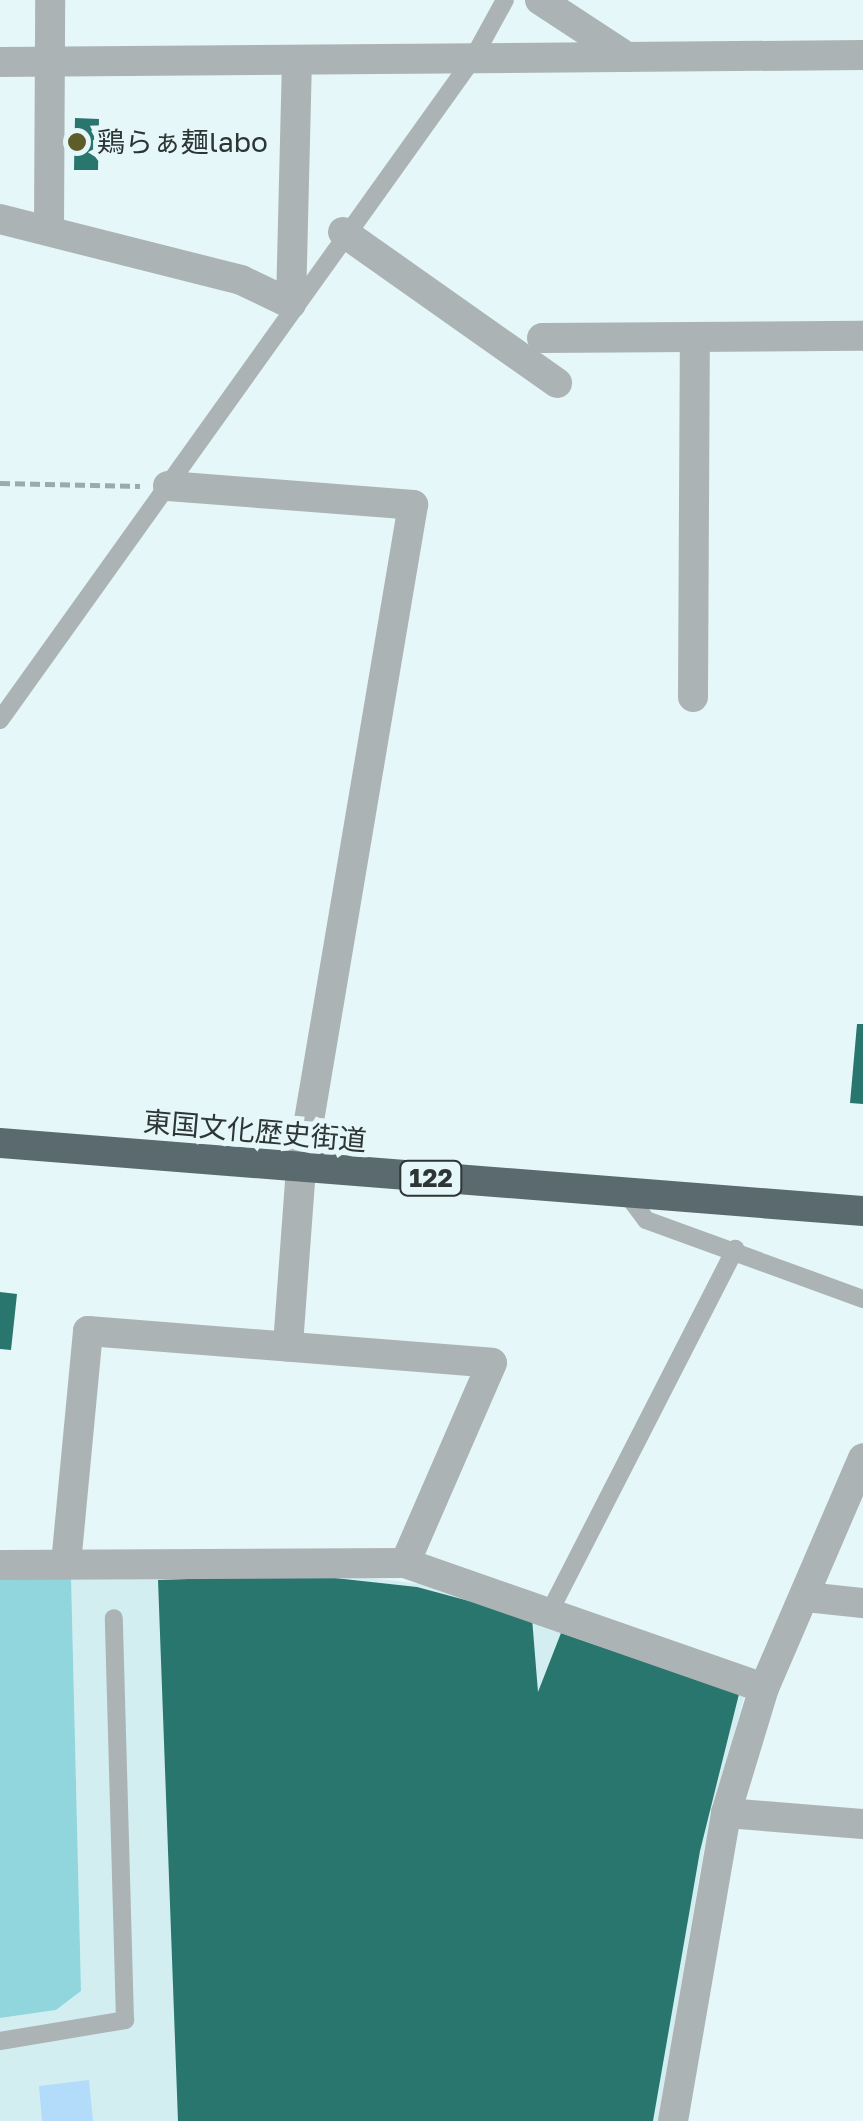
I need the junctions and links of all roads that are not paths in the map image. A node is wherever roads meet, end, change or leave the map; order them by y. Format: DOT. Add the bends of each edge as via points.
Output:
graph roads {
  1 [pos="50,0"];
  2 [pos="505,0"];
  3 [pos="540,0"];
  4 [pos="863,55"];
  5 [pos="627,56"];
  6 [pos="50,60"];
  7 [pos="472,60"];
  8 [pos="0,62"];
  9 [pos="297,64"];
  10 [pos="0,218"];
  11 [pos="48,228"];
  12 [pos="343,232"];
  13 [pos="291,304"];
  14 [pos="863,336"];
  15 [pos="695,337"];
  16 [pos="542,338"];
  17 [pos="557,383"];
  18 [pos="168,486"];
  19 [pos="692,697"];
  20 [pos="0,720"];
  21 [pos="0,1143"];
  22 [pos="300,1168"];
  23 [pos="625,1192"];
  24 [pos="863,1211"];
  25 [pos="734,1249"];
  26 [pos="863,1299"];
  27 [pos="288,1346"];
  28 [pos="863,1458"];
  29 [pos="405,1563"];
  30 [pos="66,1564"];
  31 [pos="0,1565"];
  32 [pos="806,1598"];
  33 [pos="863,1603"];
  34 [pos="550,1611"];
  35 [pos="114,1618"];
  36 [pos="764,1688"];
  37 [pos="726,1813"];
  38 [pos="863,1824"];
  39 [pos="0,2042"];
  40 [pos="673,2121"];
  1 -- 6 [label="street"];
  2 -- 7 [label="lane"];
  3 -- 5 [label="street"];
  4 -- 5 [label="street"];
  5 -- 7 [label="street"];
  6 -- 8 [label="street"];
  6 -- 9 [label="street"];
  6 -- 11 [label="street"];
  7 -- 9 [label="street"];
  7 -- 12 [label="lane"];
  9 -- 13 [label="street"];
  10 -- 11 [label="street"];
  11 -- 13 [label="street" via="242,280"];
  12 -- 13 [label="lane"];
  12 -- 17 [label="street"];
  13 -- 18 [label="lane"];
  14 -- 15 [label="street"];
  15 -- 16 [label="street"];
  15 -- 19 [label="street"];
  18 -- 20 [label="lane"];
  18 -- 22 [label="street" via="413,505"];
  21 -- 22 [label="highway, 東国文化歴史街道 / 122"];
  22 -- 23 [label="highway, 東国文化歴史街道 / 122"];
  22 -- 27 [label="street"];
  23 -- 24 [label="highway, 東国文化歴史街道 / 122"];
  23 -- 25 [label="lane" via="646,1220"];
  25 -- 26 [label="lane"];
  25 -- 34 [label="lane"];
  27 -- 29 [label="street" via="492,1364"];
  27 -- 30 [label="street" via="88,1331"];
  28 -- 32 [label="street"];
  29 -- 30 [label="street"];
  29 -- 34 [label="street"];
  30 -- 31 [label="street"];
  32 -- 33 [label="street"];
  32 -- 36 [label="street"];
  34 -- 36 [label="street"];
  35 -- 39 [label="lane" via="125,2020"];
  36 -- 37 [label="street"];
  37 -- 38 [label="street"];
  37 -- 40 [label="street"];
}
